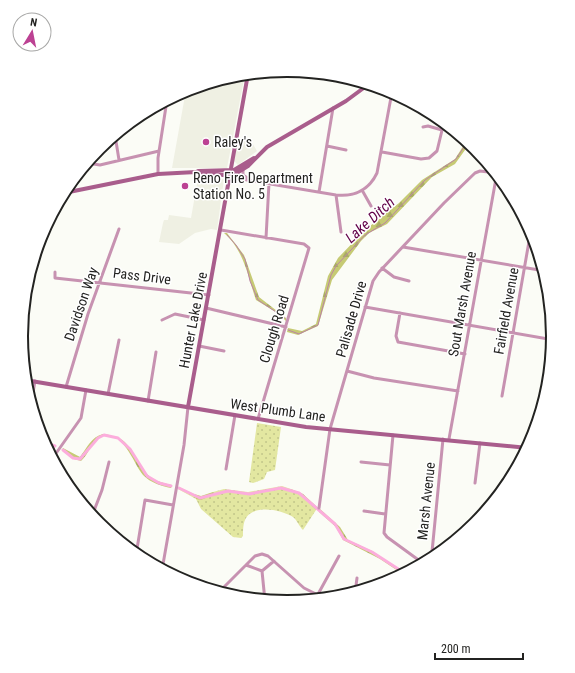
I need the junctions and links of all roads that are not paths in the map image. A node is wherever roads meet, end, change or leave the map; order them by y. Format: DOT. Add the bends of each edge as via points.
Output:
graph roads {
  1 [pos="247,80"];
  2 [pos="362,88"];
  3 [pos="391,99"];
  4 [pos="165,108"];
  5 [pos="333,108"];
  6 [pos="423,127"];
  7 [pos="442,130"];
  8 [pos="116,141"];
  9 [pos="327,146"];
  10 [pos="346,150"];
  11 [pos="159,151"];
  12 [pos="382,152"];
  13 [pos="119,160"];
  14 [pos="232,160"];
  15 [pos="94,164"];
  16 [pos="243,168"];
  17 [pos="488,172"];
  18 [pos="230,173"];
  19 [pos="158,174"];
  20 [pos="251,180"];
  21 [pos="495,181"];
  22 [pos="269,183"];
  23 [pos="362,190"];
  24 [pos="73,191"];
  25 [pos="319,192"];
  26 [pos="336,195"];
  27 [pos="371,206"];
  28 [pos="119,229"];
  29 [pos="221,230"];
  30 [pos="341,232"];
  31 [pos="266,238"];
  32 [pos="529,242"];
  33 [pos="402,247"];
  34 [pos="481,261"];
  35 [pos="382,268"];
  36 [pos="524,269"];
  37 [pos="538,270"];
  38 [pos="55,272"];
  39 [pos="408,281"];
  40 [pos="99,282"];
  41 [pos="209,295"];
  42 [pos="365,307"];
  43 [pos="206,308"];
  44 [pos="400,313"];
  45 [pos="162,320"];
  46 [pos="204,320"];
  47 [pos="470,326"];
  48 [pos="286,327"];
  49 [pos="513,333"];
  50 [pos="547,339"];
  51 [pos="118,340"];
  52 [pos="199,346"];
  53 [pos="224,351"];
  54 [pos="156,352"];
  55 [pos="465,354"];
  56 [pos="347,371"];
  57 [pos="32,381"];
  58 [pos="35,381"];
  59 [pos="66,387"];
  60 [pos="34,389"];
  61 [pos="86,390"];
  62 [pos="458,391"];
  63 [pos="108,394"];
  64 [pos="502,396"];
  65 [pos="148,401"];
  66 [pos="188,407"];
  67 [pos="235,415"];
  68 [pos="258,419"];
  69 [pos="330,429"];
  70 [pos="393,435"];
  71 [pos="443,439"];
  72 [pos="449,439"];
  73 [pos="480,443"];
  74 [pos="522,447"];
  75 [pos="56,453"];
  76 [pos="109,462"];
  77 [pos="361,462"];
  78 [pos="390,465"];
  79 [pos="226,469"];
  80 [pos="475,483"];
  81 [pos="173,505"];
  82 [pos="319,508"];
  83 [pos="94,510"];
  84 [pos="364,511"];
  85 [pos="385,514"];
  86 [pos="137,548"];
  87 [pos="432,552"];
  88 [pos="339,556"];
  89 [pos="419,560"];
  90 [pos="274,561"];
  91 [pos="163,564"];
  92 [pos="246,565"];
  93 [pos="262,571"];
  94 [pos="357,578"];
  95 [pos="356,587"];
  96 [pos="223,588"];
  97 [pos="314,594"];
  98 [pos="318,594"];
  99 [pos="264,595"];
  1 -- 14 [label="main road, Hunter Lake Drive"];
  2 -- 5 [label="main road"];
  3 -- 12 [label="street"];
  4 -- 11 [label="street"];
  5 -- 9 [label="street"];
  5 -- 16 [label="main road" via="272,144"];
  6 -- 7 [label="street"];
  7 -- 12 [label="street" via="437,151 429,158 419,159"];
  8 -- 13 [label="street"];
  9 -- 10 [label="street"];
  9 -- 25 [label="street"];
  11 -- 13 [label="street"];
  11 -- 19 [label="street"];
  12 -- 23 [label="street" via="376,176"];
  13 -- 15 [label="street"];
  14 -- 16 [label="main road" via="235,165"];
  14 -- 18 [label="main road, Hunter Lake Drive"];
  16 -- 18 [label="main road"];
  16 -- 20 [label="street" via="243,176"];
  17 -- 33 [label="street, Palisade Drive" via="475,173"];
  18 -- 19 [label="main road"];
  18 -- 20 [label="street" via="235,178"];
  18 -- 29 [label="main road, Hunter Lake Drive"];
  19 -- 24 [label="main road"];
  20 -- 22 [label="street"];
  21 -- 34 [label="street, Sout Marsh Avenue"];
  22 -- 25 [label="street"];
  22 -- 31 [label="street"];
  23 -- 26 [label="street" via="349,195"];
  23 -- 27 [label="street"];
  25 -- 26 [label="street"];
  26 -- 30 [label="street"];
  28 -- 40 [label="street, Davidson Way"];
  29 -- 31 [label="street"];
  29 -- 41 [label="main road, Hunter Lake Drive"];
  31 -- 48 [label="street, Clough Road" via="308,246 309,250"];
  32 -- 36 [label="street, Fairfield Avenue"];
  33 -- 34 [label="street"];
  33 -- 35 [label="street, Palisade Drive"];
  34 -- 36 [label="street"];
  34 -- 47 [label="street, Sout Marsh Avenue"];
  35 -- 39 [label="street" via="394,277"];
  35 -- 42 [label="street, Palisade Drive" via="373,281"];
  36 -- 37 [label="street"];
  36 -- 49 [label="street, Fairfield Avenue"];
  38 -- 40 [label="street, Pass Drive" via="55,278"];
  40 -- 41 [label="street, Pass Drive"];
  40 -- 59 [label="street, Davidson Way"];
  41 -- 43 [label="main road, Hunter Lake Drive"];
  42 -- 44 [label="street"];
  42 -- 56 [label="street, Palisade Drive"];
  43 -- 46 [label="main road, Hunter Lake Drive"];
  43 -- 48 [label="street"];
  44 -- 47 [label="street"];
  44 -- 55 [label="street" via="396,336 398,342"];
  45 -- 46 [label="street" via="175,314"];
  46 -- 52 [label="main road, Hunter Lake Drive"];
  47 -- 49 [label="street"];
  47 -- 55 [label="street, Sout Marsh Avenue"];
  48 -- 68 [label="street, Clough Road"];
  49 -- 50 [label="street"];
  49 -- 64 [label="street, Fairfield Avenue"];
  51 -- 63 [label="street"];
  52 -- 53 [label="street"];
  52 -- 66 [label="main road, Hunter Lake Drive"];
  54 -- 65 [label="street"];
  55 -- 62 [label="street, Sout Marsh Avenue"];
  56 -- 62 [label="street" via="374,378"];
  56 -- 69 [label="street, Palisade Drive"];
  57 -- 58 [label="main road, West Plumb Lane"];
  58 -- 59 [label="main road, West Plumb Lane"];
  58 -- 60 [label="street"];
  59 -- 61 [label="main road, West Plumb Lane"];
  61 -- 63 [label="main road, West Plumb Lane"];
  61 -- 75 [label="street" via="81,418"];
  62 -- 72 [label="street, Sout Marsh Avenue"];
  63 -- 65 [label="main road, West Plumb Lane"];
  65 -- 66 [label="main road, West Plumb Lane"];
  66 -- 67 [label="main road, West Plumb Lane"];
  66 -- 81 [label="street, Hunter Lake Drive"];
  67 -- 68 [label="main road, West Plumb Lane"];
  67 -- 79 [label="street"];
  68 -- 69 [label="main road, West Plumb Lane"];
  69 -- 70 [label="main road, West Plumb Lane"];
  69 -- 82 [label="street, Palisade Drive"];
  70 -- 71 [label="main road, West Plumb Lane"];
  70 -- 78 [label="street"];
  71 -- 72 [label="main road, West Plumb Lane"];
  71 -- 87 [label="street, Marsh Avenue"];
  72 -- 73 [label="main road, West Plumb Lane"];
  73 -- 74 [label="main road, West Plumb Lane"];
  73 -- 80 [label="street"];
  76 -- 83 [label="street"];
  77 -- 78 [label="street"];
  78 -- 85 [label="street"];
  81 -- 86 [label="street" via="145,500"];
  81 -- 91 [label="street, Hunter Lake Drive"];
  84 -- 85 [label="street"];
  85 -- 89 [label="street" via="385,535"];
  88 -- 98 [label="street"];
  90 -- 92 [label="street" via="266,555 259,554"];
  90 -- 93 [label="street"];
  90 -- 97 [label="street"];
  92 -- 93 [label="street"];
  92 -- 96 [label="street"];
  93 -- 99 [label="street"];
  94 -- 95 [label="street"];
}
